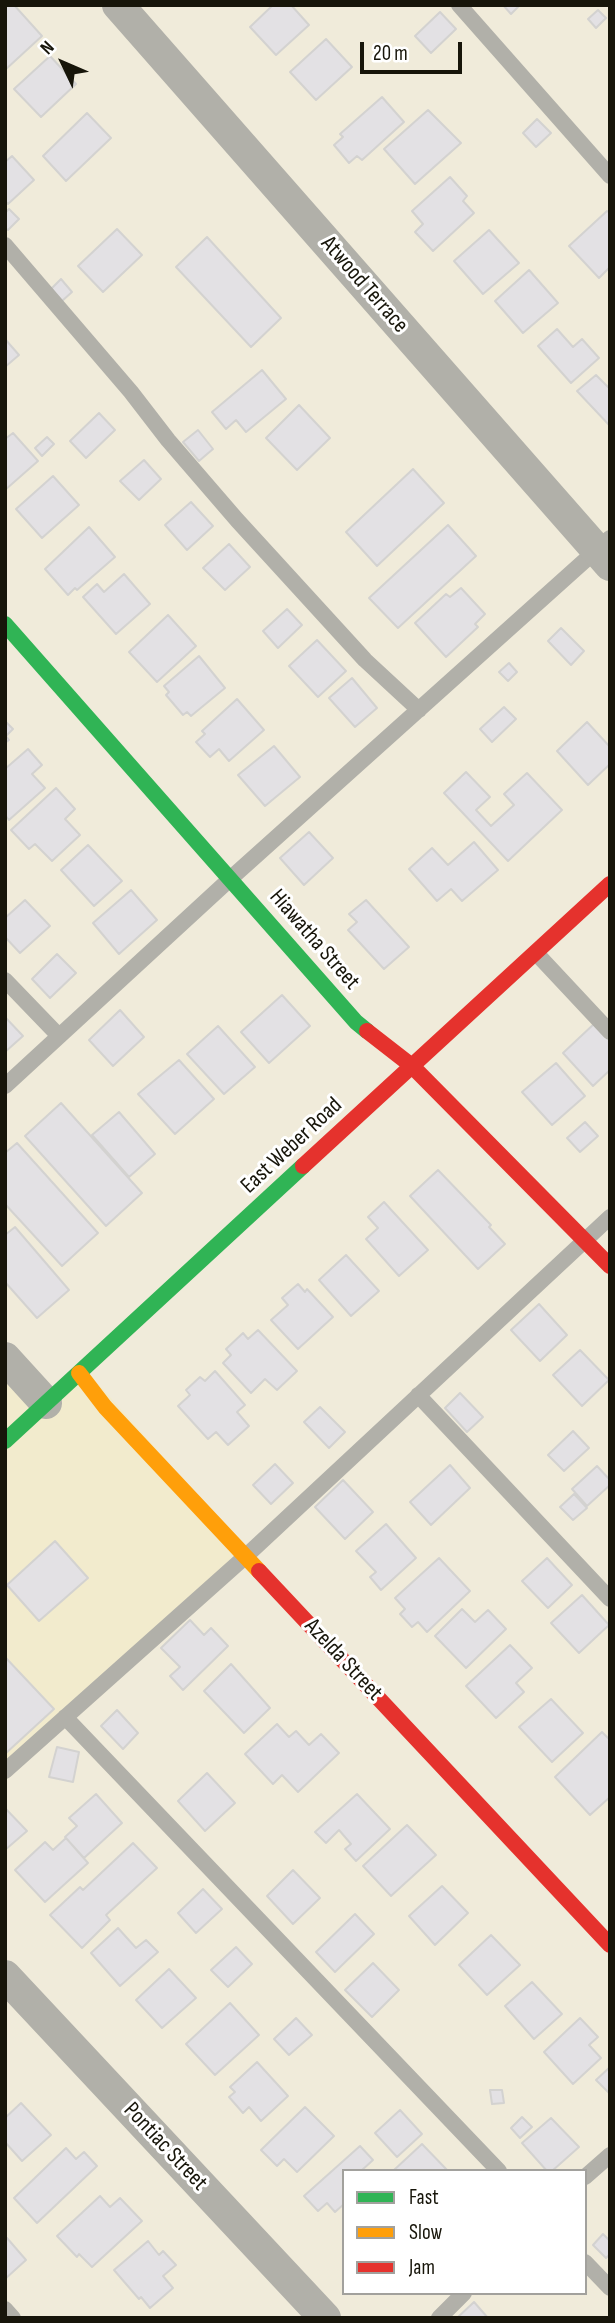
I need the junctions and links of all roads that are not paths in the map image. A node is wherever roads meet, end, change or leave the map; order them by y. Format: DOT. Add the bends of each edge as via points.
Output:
graph roads {
  1 [pos="118,5"];
  2 [pos="459,5"];
  3 [pos="610,176"];
  4 [pos="5,245"];
  5 [pos="605,551"];
  6 [pos="5,624"];
  7 [pos="419,710"];
  8 [pos="230,879"];
  9 [pos="610,884"];
  10 [pos="536,953"];
  11 [pos="5,980"];
  12 [pos="610,1032"];
  13 [pos="59,1036"];
  14 [pos="412,1066"];
  15 [pos="5,1086"];
  16 [pos="610,1217"];
  17 [pos="584,1239"];
  18 [pos="610,1266"];
  19 [pos="5,1358"];
  20 [pos="79,1373"];
  21 [pos="418,1395"];
  22 [pos="46,1403"];
  23 [pos="5,1441"];
  24 [pos="246,1556"];
  25 [pos="610,1599"];
  26 [pos="65,1717"];
  27 [pos="5,1771"];
  28 [pos="610,1945"];
  29 [pos="5,1976"];
  30 [pos="610,2155"];
  31 [pos="497,2169"];
  32 [pos="587,2176"];
  33 [pos="587,2264"];
  34 [pos="610,2288"];
  35 [pos="462,2295"];
  36 [pos="5,2309"];
  37 [pos="13,2318"];
  38 [pos="325,2318"];
  39 [pos="439,2318"];
  1 -- 5 [label="street, Atwood Terrace"];
  2 -- 3 [label="lane"];
  4 -- 7 [label="lane" via="237,520 365,660"];
  5 -- 7 [label="lane"];
  6 -- 8 [label="street, Hiawatha Street"];
  7 -- 8 [label="lane"];
  8 -- 13 [label="lane"];
  8 -- 14 [label="street, Hiawatha Street" via="356,1022"];
  9 -- 10 [label="street, East Weber Road"];
  10 -- 12 [label="lane"];
  10 -- 14 [label="street, East Weber Road"];
  11 -- 13 [label="lane"];
  13 -- 15 [label="lane"];
  14 -- 17 [label="street, Hiawatha Street"];
  14 -- 20 [label="street, East Weber Road"];
  16 -- 17 [label="lane"];
  17 -- 18 [label="street, Hiawatha Street"];
  17 -- 21 [label="lane"];
  19 -- 22 [label="street"];
  20 -- 22 [label="street, East Weber Road"];
  20 -- 24 [label="street, Azelda Street" via="105,1407"];
  21 -- 24 [label="lane"];
  21 -- 25 [label="lane"];
  22 -- 23 [label="street, East Weber Road"];
  24 -- 26 [label="lane"];
  24 -- 28 [label="street, Azelda Street"];
  26 -- 27 [label="lane"];
  26 -- 31 [label="lane"];
  29 -- 38 [label="street, Pontiac Street"];
  30 -- 32 [label="lane"];
  33 -- 34 [label="lane"];
  35 -- 39 [label="lane"];
  36 -- 37 [label="lane"];
}
